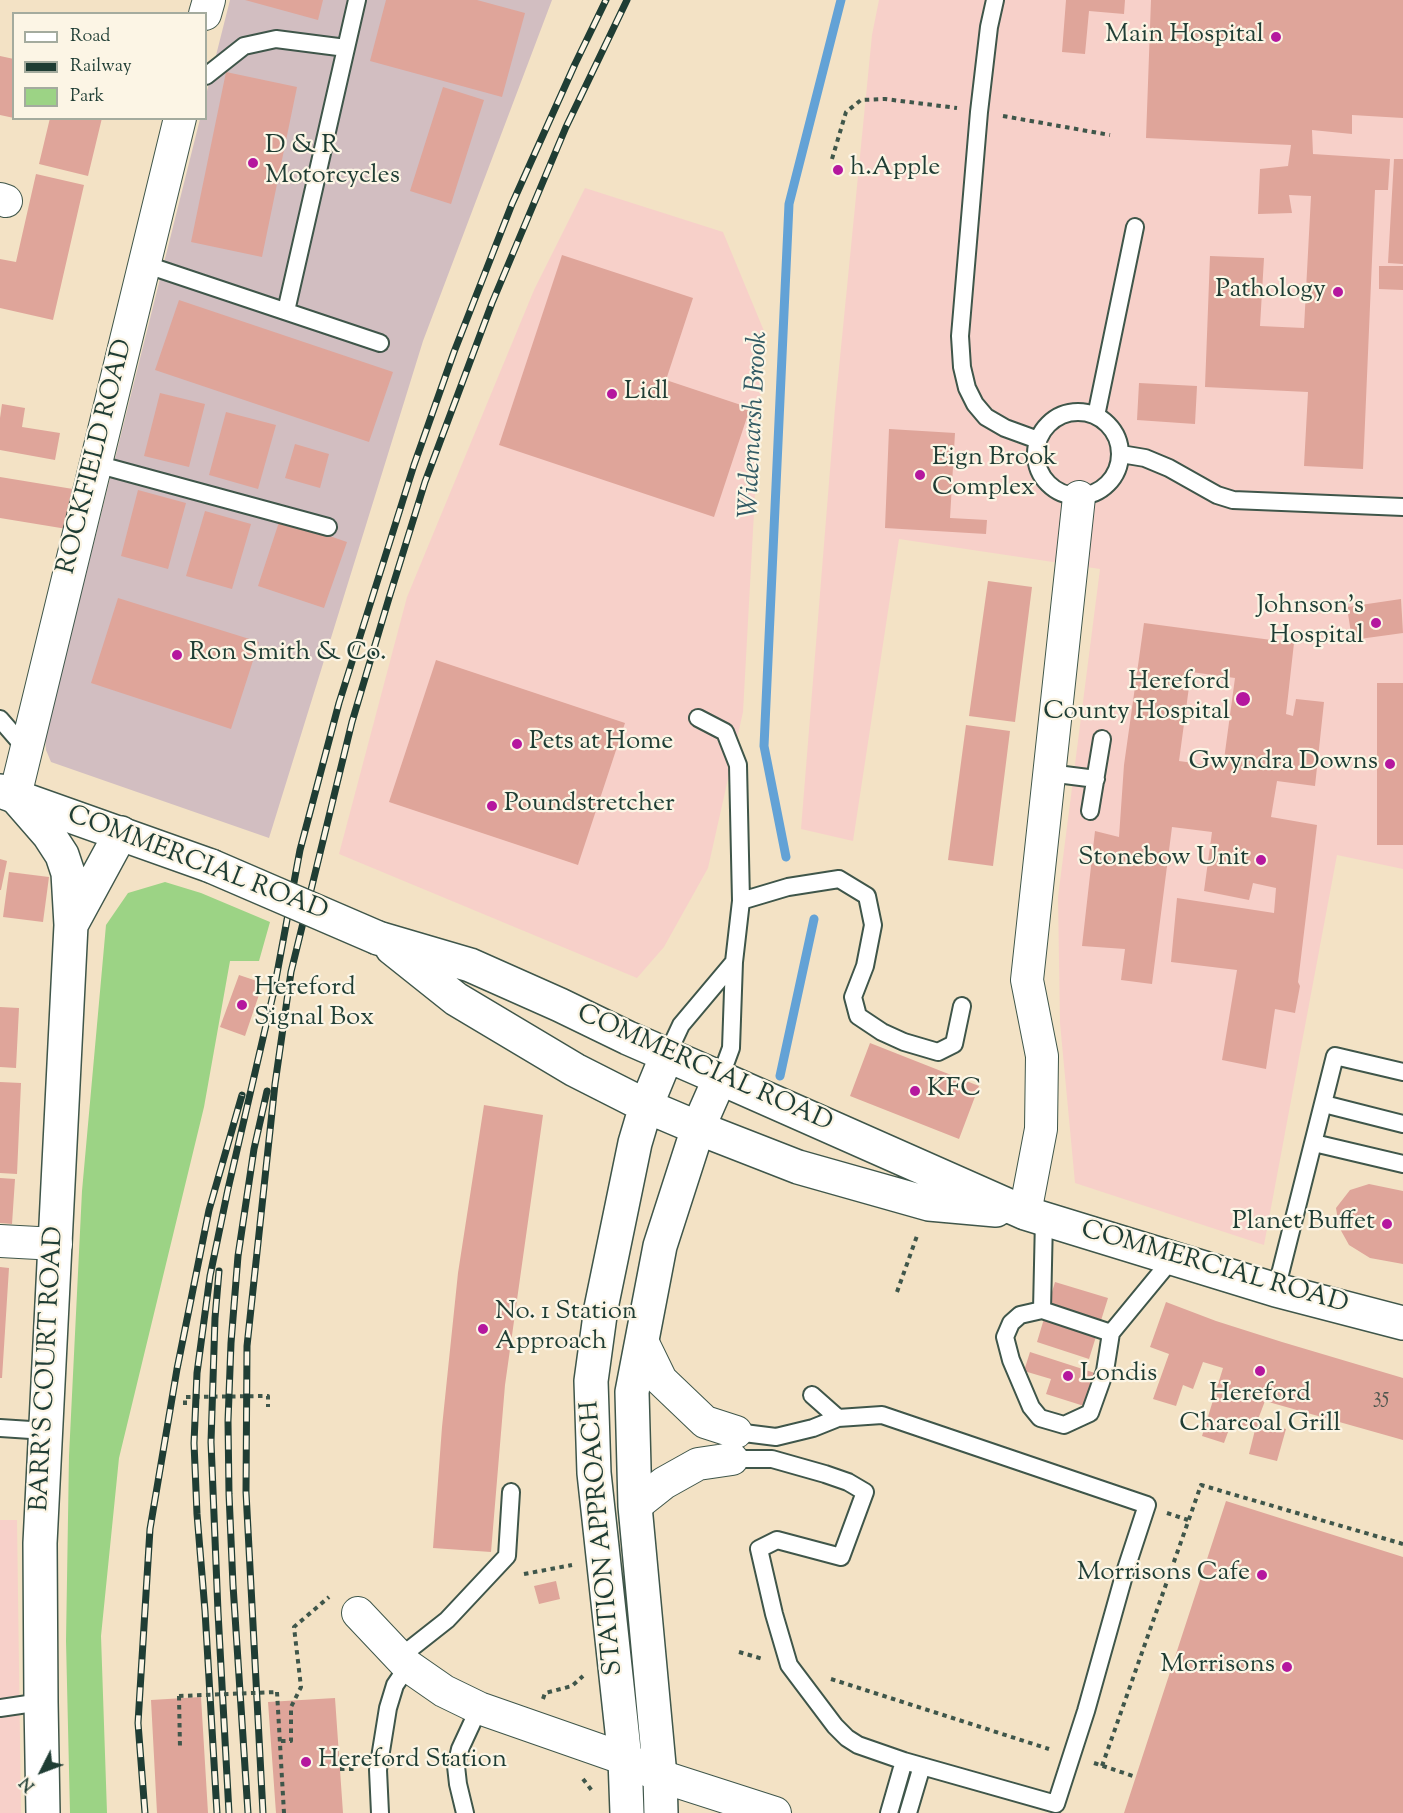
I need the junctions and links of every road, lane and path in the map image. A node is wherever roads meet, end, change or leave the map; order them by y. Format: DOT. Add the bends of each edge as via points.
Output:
graph roads {
  1 [pos="357,0"];
  2 [pos="995,0"];
  3 [pos="346,48"];
  4 [pos="207,75"];
  5 [pos="180,120"];
  6 [pos="1135,227"];
  7 [pos="144,264"];
  8 [pos="286,311"];
  9 [pos="380,343"];
  10 [pos="1096,416"];
  11 [pos="1038,440"];
  12 [pos="1120,454"];
  13 [pos="96,464"];
  14 [pos="1079,497"];
  15 [pos="1403,507"];
  16 [pos="328,527"];
  17 [pos="698,718"];
  18 [pos="0,719"];
  19 [pos="1102,739"];
  20 [pos="26,749"];
  21 [pos="1049,773"];
  22 [pos="1096,779"];
  23 [pos="7,794"];
  24 [pos="1090,811"];
  25 [pos="121,833"];
  26 [pos="741,901"];
  27 [pos="71,925"];
  28 [pos="378,938"];
  29 [pos="734,962"];
  30 [pos="962,1006"];
  31 [pos="667,1055"];
  32 [pos="1403,1072"];
  33 [pos="720,1078"];
  34 [pos="1324,1104"];
  35 [pos="646,1106"];
  36 [pos="1403,1124"];
  37 [pos="698,1128"];
  38 [pos="1314,1143"];
  39 [pos="1403,1164"];
  40 [pos="929,1203"];
  41 [pos="1034,1216"];
  42 [pos="0,1241"];
  43 [pos="56,1244"];
  44 [pos="1172,1259"];
  45 [pos="1276,1290"];
  46 [pos="897,1292"];
  47 [pos="1042,1310"];
  48 [pos="1403,1323"];
  49 [pos="1111,1333"];
  50 [pos="642,1341"];
  51 [pos="812,1395"];
  52 [pos="185,1405"];
  53 [pos="268,1407"];
  54 [pos="837,1418"];
  55 [pos="0,1428"];
  56 [pos="46,1431"];
  57 [pos="734,1445"];
  58 [pos="511,1492"];
  59 [pos="635,1506"];
  60 [pos="1403,1544"];
  61 [pos="603,1560"];
  62 [pos="518,1576"];
  63 [pos="337,1590"];
  64 [pos="358,1613"];
  65 [pos="404,1661"];
  66 [pos="789,1665"];
  67 [pos="41,1702"];
  68 [pos="0,1708"];
  69 [pos="479,1708"];
  70 [pos="280,1741"];
  71 [pos="180,1748"];
  72 [pos="1071,1755"];
  73 [pos="625,1759"];
  74 [pos="904,1761"];
  75 [pos="922,1766"];
  76 [pos="1102,1766"];
  77 [pos="660,1776"];
  78 [pos="1136,1777"];
  79 [pos="44,1813"];
  80 [pos="285,1813"];
  81 [pos="380,1813"];
  82 [pos="465,1813"];
  83 [pos="627,1813"];
  84 [pos="661,1813"];
  85 [pos="775,1813"];
  86 [pos="889,1813"];
  87 [pos="908,1813"];
  1 -- 3 [label="lane"];
  2 -- 11 [label="lane" via="979,112 960,336 962,367 967,388 986,417"];
  3 -- 4 [label="lane" via="276,39 244,46"];
  3 -- 8 [label="lane"];
  5 -- 7 [label="street, ROCKFIELD ROAD"];
  6 -- 10 [label="lane"];
  7 -- 8 [label="lane"];
  7 -- 13 [label="street, ROCKFIELD ROAD"];
  8 -- 9 [label="lane"];
  10 -- 11 [label="lane" via="1082,412 1055,418"];
  10 -- 12 [label="lane" via="1114,431"];
  11 -- 14 [label="lane" via="1035,456 1039,472 1063,494"];
  12 -- 14 [label="lane" via="1119,467 1104,488"];
  12 -- 15 [label="lane" via="1145,458 1233,500"];
  13 -- 16 [label="lane"];
  13 -- 20 [label="street, ROCKFIELD ROAD"];
  14 -- 21 [label="street"];
  17 -- 26 [label="lane" via="725,732 738,765"];
  18 -- 20 [label="lane"];
  19 -- 22 [label="lane"];
  20 -- 23 [label="street, ROCKFIELD ROAD"];
  21 -- 22 [label="lane"];
  21 -- 41 [label="street" via="1027,980 1042,1056"];
  22 -- 24 [label="lane"];
  23 -- 25 [label="main road, COMMERCIAL ROAD"];
  23 -- 27 [label="main road, BARR'S COURT ROAD" via="49,836 62,855 68,873"];
  25 -- 27 [label="main road, BARR'S COURT ROAD"];
  25 -- 28 [label="main road, COMMERCIAL ROAD, bridge" via="211,866"];
  26 -- 29 [label="lane"];
  26 -- 30 [label="lane" via="788,887 839,879 867,896 873,925 854,997 858,1016 904,1042 938,1052 954,1044"];
  27 -- 43 [label="main road, BARR'S COURT ROAD"];
  28 -- 31 [label="main road, COMMERCIAL ROAD" via="470,965"];
  28 -- 35 [label="main road, COMMERCIAL ROAD" via="456,999 575,1070"];
  29 -- 31 [label="lane" via="681,1025"];
  29 -- 33 [label="lane" via="731,1048"];
  31 -- 33 [label="main road, COMMERCIAL ROAD"];
  31 -- 35 [label="main road, STATION APPROACH"];
  32 -- 34 [label="lane" via="1335,1056"];
  33 -- 37 [label="main road, STATION APPROACH"];
  33 -- 41 [label="main road, COMMERCIAL ROAD"];
  34 -- 36 [label="lane"];
  34 -- 38 [label="lane"];
  35 -- 37 [label="main road, COMMERCIAL ROAD"];
  35 -- 61 [label="main road, STATION APPROACH" via="601,1308 591,1381 594,1473"];
  37 -- 40 [label="main road, COMMERCIAL ROAD" via="798,1167"];
  37 -- 50 [label="main road, STATION APPROACH" via="660,1246"];
  38 -- 39 [label="lane"];
  38 -- 45 [label="lane"];
  40 -- 41 [label="main road, COMMERCIAL ROAD"];
  40 -- 46 [label="path"];
  41 -- 44 [label="main road, COMMERCIAL ROAD"];
  41 -- 47 [label="lane"];
  42 -- 43 [label="street"];
  43 -- 56 [label="main road, BARR'S COURT ROAD"];
  44 -- 45 [label="main road, COMMERCIAL ROAD"];
  44 -- 49 [label="lane"];
  45 -- 48 [label="main road, COMMERCIAL ROAD"];
  47 -- 49 [label="lane"];
  47 -- 49 [label="lane" via="1020,1315 1005,1337 1031,1407 1040,1418 1064,1425 1090,1413 1105,1371"];
  50 -- 57 [label="street" via="661,1380"];
  50 -- 59 [label="main road, STATION APPROACH" via="632,1392"];
  51 -- 54 [label="lane"];
  52 -- 53 [label="path" via="185,1396 268,1396"];
  54 -- 57 [label="lane" via="813,1428"];
  54 -- 72 [label="lane" via="882,1415 1147,1505"];
  55 -- 56 [label="lane"];
  56 -- 67 [label="main road, BARR'S COURT ROAD" via="40,1543"];
  57 -- 59 [label="street" via="664,1483"];
  57 -- 66 [label="lane" via="848,1482 865,1492 841,1557 777,1540 759,1549"];
  58 -- 65 [label="lane" via="507,1556"];
  59 -- 77 [label="main road, STATION APPROACH"];
  60 -- 76 [label="path" via="1201,1485"];
  61 -- 62 [label="path"];
  61 -- 73 [label="main road, STATION APPROACH"];
  63 -- 70 [label="path" via="294,1627 301,1687 291,1707 291,1741"];
  64 -- 65 [label="street"];
  65 -- 69 [label="street" via="444,1691"];
  65 -- 81 [label="lane" via="388,1708 378,1770"];
  66 -- 72 [label="path"];
  66 -- 74 [label="lane" via="847,1737 858,1745"];
  67 -- 68 [label="lane"];
  67 -- 79 [label="main road, BARR'S COURT ROAD"];
  69 -- 73 [label="street"];
  69 -- 82 [label="lane" via="456,1766"];
  70 -- 71 [label="path, bridge" via="277,1692 179,1696"];
  70 -- 80 [label="path"];
  72 -- 75 [label="lane" via="1056,1804"];
  72 -- 76 [label="path"];
  73 -- 77 [label="street"];
  73 -- 83 [label="main road, STATION APPROACH"];
  74 -- 75 [label="lane"];
  74 -- 86 [label="lane"];
  75 -- 87 [label="lane"];
  76 -- 78 [label="path"];
  77 -- 84 [label="main road, STATION APPROACH"];
  77 -- 85 [label="street"];
}
